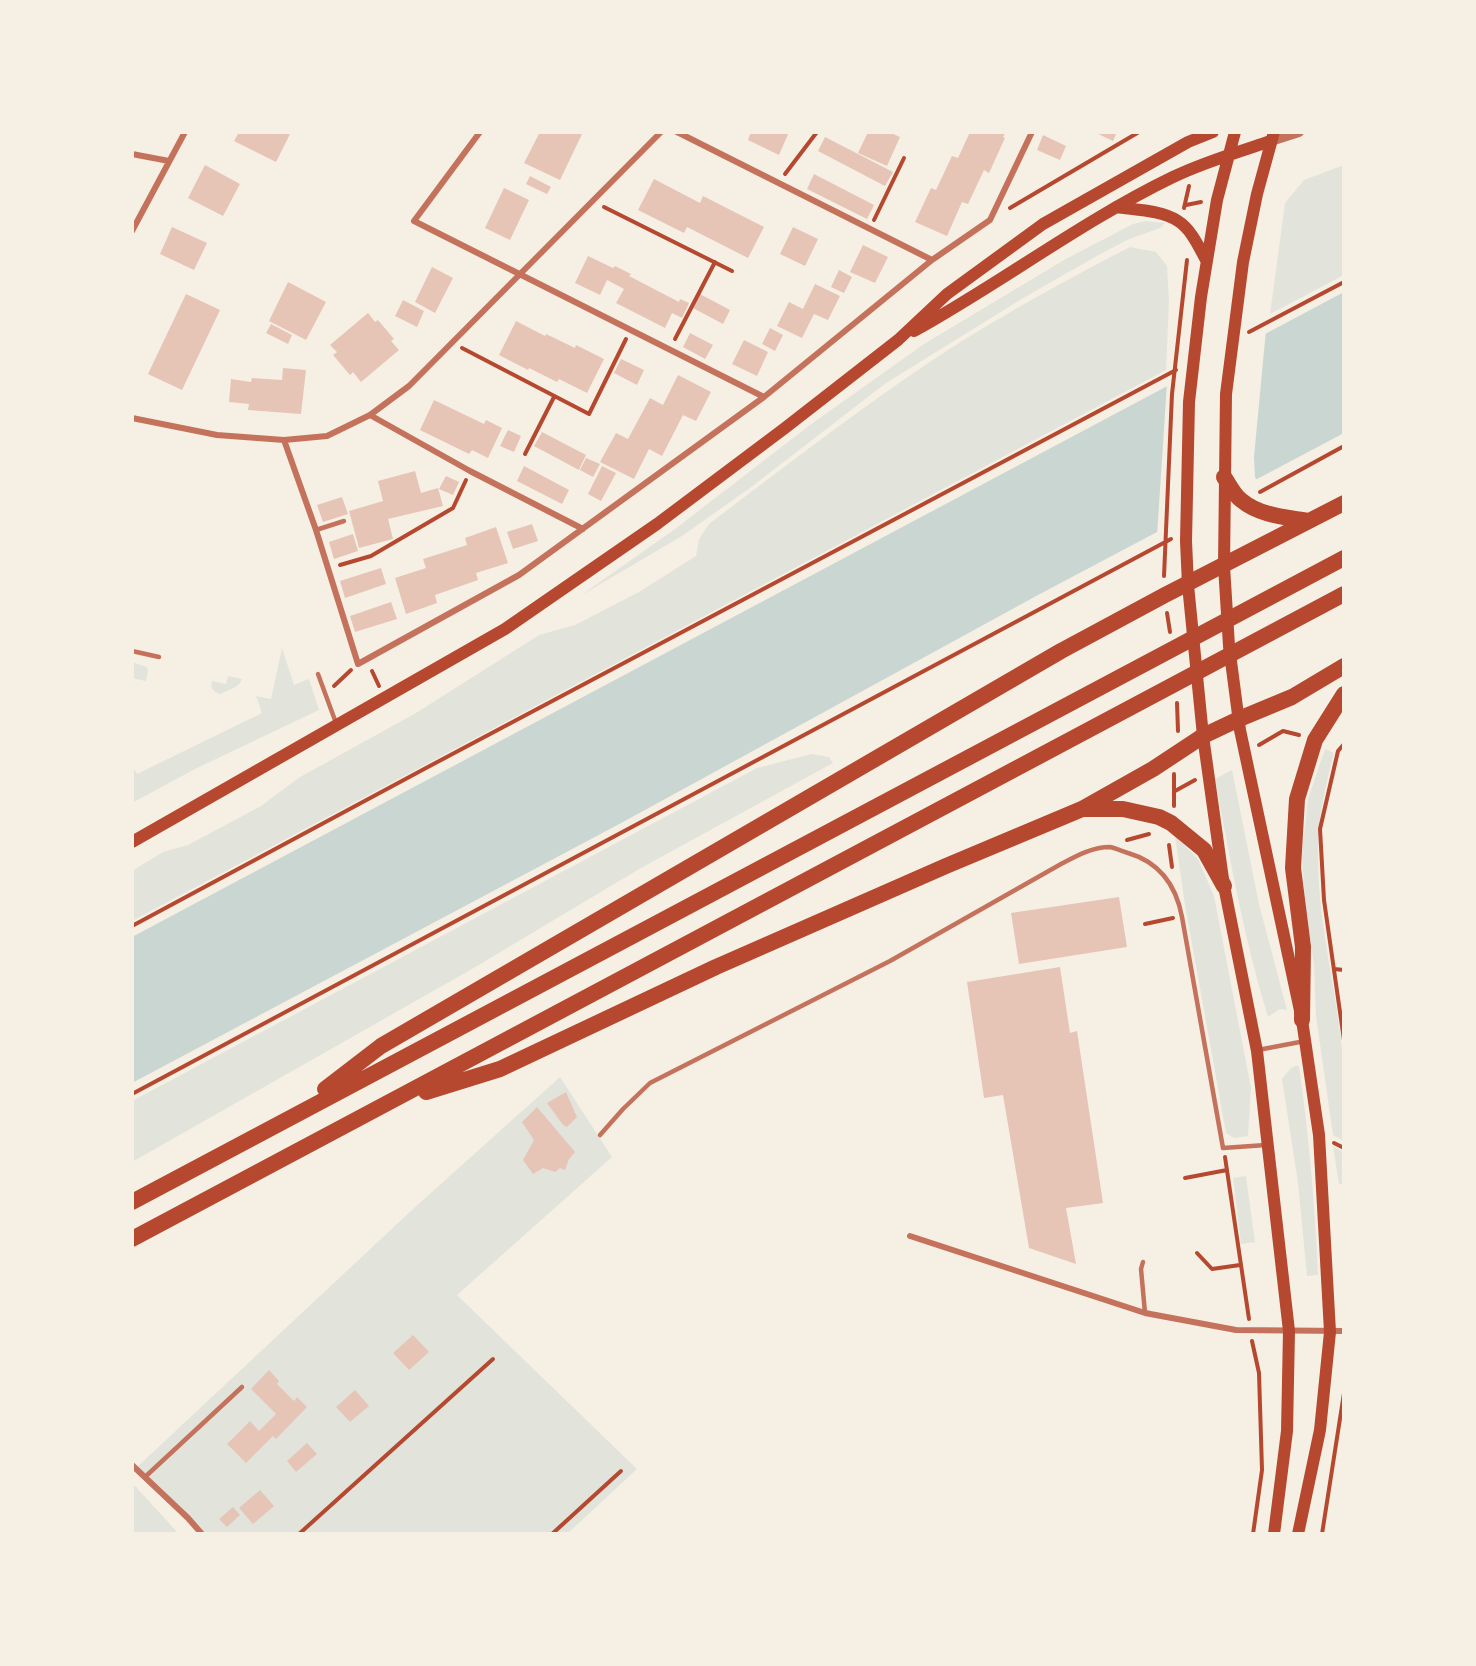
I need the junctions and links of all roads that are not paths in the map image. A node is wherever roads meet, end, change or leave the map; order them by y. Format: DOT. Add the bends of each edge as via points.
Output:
graph roads {
  1 [pos="186,132"];
  2 [pos="480,132"];
  3 [pos="661,132"];
  4 [pos="677,132"];
  5 [pos="1032,132"];
  6 [pos="1213,132"];
  7 [pos="1235,132"];
  8 [pos="1299,132"];
  9 [pos="1273,136"];
  10 [pos="132,153"];
  11 [pos="1229,155"];
  12 [pos="169,161"];
  13 [pos="1116,207"];
  14 [pos="132,231"];
  15 [pos="932,260"];
  16 [pos="1206,260"];
  17 [pos="519,274"];
  18 [pos="898,340"];
  19 [pos="764,397"];
  20 [pos="370,415"];
  21 [pos="132,418"];
  22 [pos="284,440"];
  23 [pos="1224,477"];
  24 [pos="1344,503"];
  25 [pos="344,521"];
  26 [pos="1309,521"];
  27 [pos="583,529"];
  28 [pos="316,530"];
  29 [pos="1344,558"];
  30 [pos="1224,566"];
  31 [pos="1188,585"];
  32 [pos="1344,594"];
  33 [pos="132,651"];
  34 [pos="159,657"];
  35 [pos="1338,670"];
  36 [pos="318,674"];
  37 [pos="1344,694"];
  38 [pos="1239,724"];
  39 [pos="336,725"];
  40 [pos="1203,736"];
  41 [pos="1082,808"];
  42 [pos="132,842"];
  43 [pos="1224,886"];
  44 [pos="1302,1020"];
  45 [pos="1305,1041"];
  46 [pos="1257,1051"];
  47 [pos="385,1106"];
  48 [pos="286,1119"];
  49 [pos="600,1135"];
  50 [pos="1269,1145"];
  51 [pos="132,1202"];
  52 [pos="910,1236"];
  53 [pos="132,1239"];
  54 [pos="1143,1262"];
  55 [pos="1145,1313"];
  56 [pos="1289,1331"];
  57 [pos="1344,1331"];
  58 [pos="1330,1332"];
  59 [pos="242,1387"];
  60 [pos="132,1465"];
  61 [pos="144,1477"];
  62 [pos="202,1534"];
  63 [pos="1275,1534"];
  64 [pos="1298,1534"];
  1 -- 12 [label="street"];
  2 -- 17 [label="street" via="414,221"];
  3 -- 17 [label="street"];
  4 -- 15 [label="street"];
  5 -- 15 [label="street" via="990,220"];
  6 -- 18 [label="main road" via="1188,142 1043,224 947,294"];
  7 -- 11 [label="main road"];
  8 -- 9 [label="street"];
  9 -- 11 [label="main road"];
  9 -- 23 [label="main road" via="1243,262 1226,394"];
  10 -- 12 [label="street"];
  11 -- 13 [label="main road" via="1180,173"];
  11 -- 16 [label="main road"];
  12 -- 14 [label="street"];
  13 -- 16 [label="main road" via="1177,220"];
  13 -- 18 [label="main road"];
  15 -- 19 [label="street"];
  16 -- 31 [label="main road" via="1189,402"];
  17 -- 19 [label="street"];
  17 -- 20 [label="street" via="409,386"];
  18 -- 39 [label="main road" via="657,524 505,629"];
  19 -- 27 [label="street"];
  20 -- 22 [label="street" via="327,436"];
  20 -- 27 [label="street"];
  21 -- 22 [label="street" via="217,435"];
  22 -- 28 [label="street"];
  23 -- 26 [label="highway" via="1240,499 1254,508"];
  23 -- 30 [label="main road"];
  24 -- 26 [label="highway"];
  25 -- 28 [label="lane"];
  26 -- 30 [label="highway"];
  27 -- 28 [label="street" via="519,575 358,664"];
  29 -- 48 [label="highway"];
  30 -- 31 [label="highway"];
  30 -- 38 [label="main road"];
  31 -- 40 [label="main road"];
  31 -- 48 [label="highway" via="1061,651 381,1046"];
  32 -- 47 [label="highway"];
  33 -- 34 [label="lane"];
  35 -- 38 [label="highway"];
  36 -- 39 [label="lane"];
  37 -- 44 [label="highway" via="1315,740 1297,799 1293,868 1304,947"];
  38 -- 40 [label="highway"];
  38 -- 44 [label="main road"];
  39 -- 42 [label="main road"];
  40 -- 41 [label="highway"];
  40 -- 43 [label="main road"];
  41 -- 43 [label="highway" via="1123,809 1171,823 1204,850"];
  41 -- 47 [label="highway" via="716,967 500,1069"];
  43 -- 46 [label="main road"];
  44 -- 45 [label="main road"];
  45 -- 46 [label="lane"];
  45 -- 58 [label="main road" via="1318,1135"];
  46 -- 50 [label="main road"];
  47 -- 53 [label="highway"];
  48 -- 51 [label="highway"];
  49 -- 50 [label="lane" via="650,1083 890,961 1061,864 1085,852 1110,847 1138,856 1159,869 1174,889 1223,1148"];
  50 -- 56 [label="main road"];
  52 -- 55 [label="street"];
  54 -- 55 [label="lane"];
  55 -- 56 [label="street" via="1236,1330"];
  56 -- 58 [label="street"];
  56 -- 63 [label="main road" via="1287,1431"];
  57 -- 58 [label="street"];
  58 -- 64 [label="main road" via="1320,1430"];
  59 -- 61 [label="lane"];
  60 -- 61 [label="street"];
  61 -- 62 [label="street"];
}
